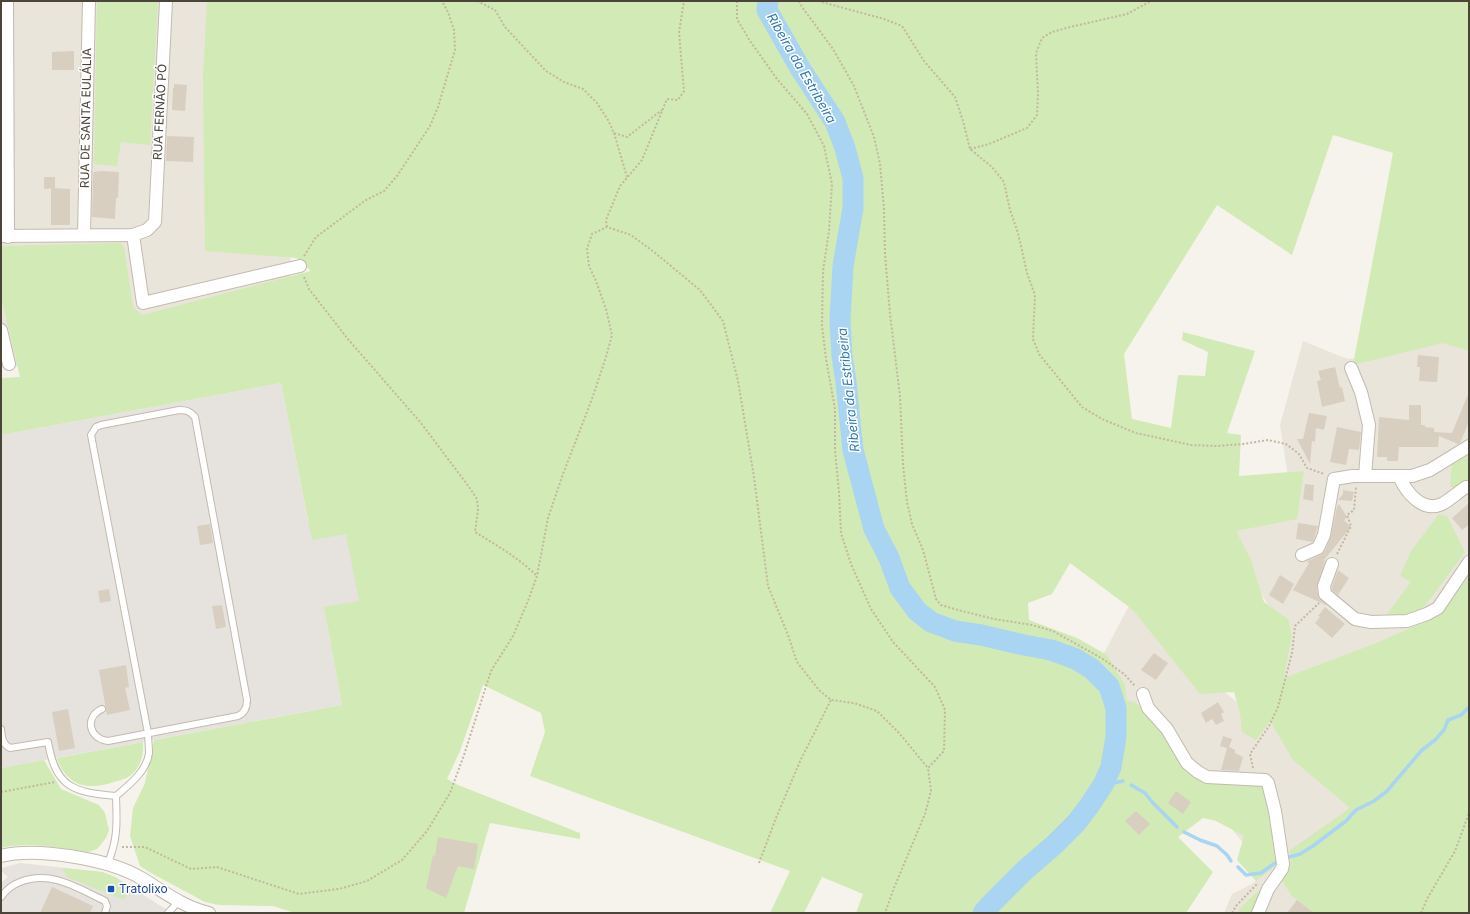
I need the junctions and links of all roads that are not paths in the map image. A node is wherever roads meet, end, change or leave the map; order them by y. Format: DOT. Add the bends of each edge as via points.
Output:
graph roads {
  1 [pos="7,1"];
  2 [pos="89,1"];
  3 [pos="166,1"];
  4 [pos="4,31"];
  5 [pos="4,90"];
  6 [pos="84,235"];
  7 [pos="133,235"];
  8 [pos="5,236"];
  9 [pos="300,266"];
  10 [pos="1,330"];
  11 [pos="9,364"];
  12 [pos="1351,368"];
  13 [pos="1469,446"];
  14 [pos="1359,476"];
  15 [pos="1399,476"];
  16 [pos="1469,487"];
  17 [pos="1302,555"];
  18 [pos="1469,562"];
  19 [pos="1332,564"];
  20 [pos="1143,694"];
  21 [pos="102,709"];
  22 [pos="1,729"];
  23 [pos="148,733"];
  24 [pos="116,796"];
  25 [pos="1,856"];
  26 [pos="108,863"];
  27 [pos="1,897"];
  28 [pos="179,902"];
  29 [pos="105,913"];
  30 [pos="168,913"];
  31 [pos="209,913"];
  32 [pos="1258,913"];
  1 -- 4 [label="street"];
  2 -- 6 [label="street, RUA DE SANTA EULÁLIA"];
  3 -- 7 [label="street, RUA FERNÃO PÓ" via="155,222 147,230"];
  4 -- 5 [label="street"];
  5 -- 8 [label="street"];
  6 -- 7 [label="street"];
  6 -- 8 [label="street"];
  7 -- 9 [label="street" via="143,303"];
  10 -- 11 [label="street"];
  12 -- 14 [label="street" via="1369,425"];
  13 -- 15 [label="street" via="1430,470 1412,476"];
  14 -- 15 [label="street"];
  14 -- 17 [label="street" via="1334,478 1324,535 1318,548"];
  15 -- 16 [label="street" via="1404,487 1416,501 1429,506 1442,504"];
  18 -- 19 [label="street" via="1438,608 1407,621 1371,622 1355,618 1325,594 1324,586"];
  20 -- 32 [label="street" via="1148,708 1167,729 1187,763 1198,772 1207,777 1257,779 1268,783 1283,864"];
  21 -- 23 [label="lane" via="94,715 91,725 94,734 103,740"];
  22 -- 24 [label="lane" via="4,743 10,748 48,742 57,773 67,782 83,791"];
  23 -- 23 [label="lane" via="238,716 245,712 247,704 195,417 185,410 101,425 96,427 91,435"];
  23 -- 24 [label="lane" via="149,754 146,762 133,781"];
  24 -- 26 [label="lane" via="117,832"];
  25 -- 26 [label="street" via="41,854"];
  26 -- 28 [label="street" via="127,870"];
  27 -- 29 [label="lane" via="14,884 31,878 47,878 59,880 105,901"];
  28 -- 30 [label="lane"];
  28 -- 31 [label="street"];
}
